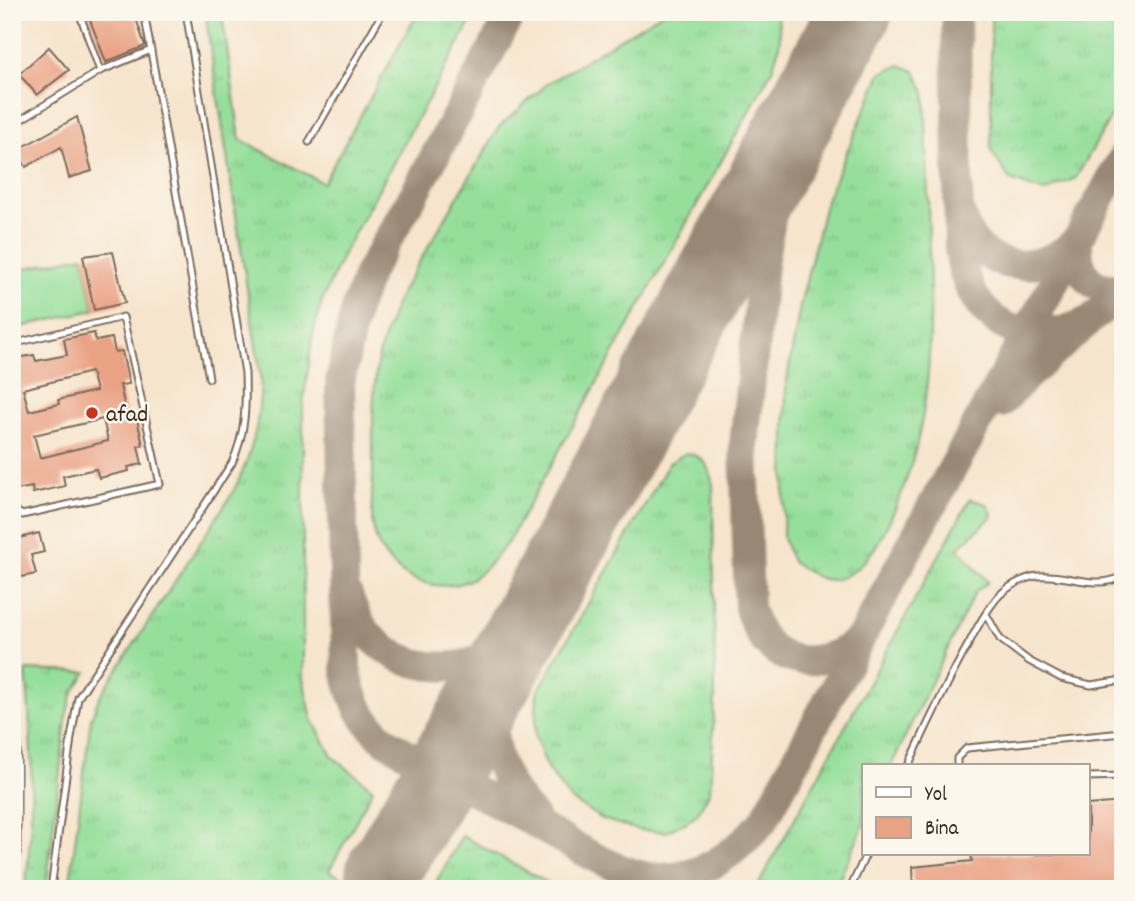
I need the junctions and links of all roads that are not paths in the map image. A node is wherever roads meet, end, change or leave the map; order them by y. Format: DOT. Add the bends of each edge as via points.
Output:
graph roads {
  1 [pos="79,12"];
  2 [pos="144,12"];
  3 [pos="186,12"];
  4 [pos="383,12"];
  5 [pos="151,50"];
  6 [pos="100,71"];
  7 [pos="12,125"];
  8 [pos="309,142"];
  9 [pos="12,344"];
  10 [pos="209,378"];
  11 [pos="12,508"];
  12 [pos="1123,576"];
  13 [pos="986,614"];
  14 [pos="1123,680"];
  15 [pos="12,716"];
  16 [pos="1123,733"];
  17 [pos="909,764"];
  18 [pos="957,764"];
  19 [pos="1123,776"];
  20 [pos="1090,777"];
  21 [pos="12,854"];
  22 [pos="865,856"];
  23 [pos="51,889"];
  24 [pos="850,889"];
  1 -- 6 [label="lane"];
  2 -- 5 [label="lane"];
  3 -- 23 [label="lane" via="245,373 241,442 232,463 78,698"];
  4 -- 8 [label="lane"];
  5 -- 6 [label="lane"];
  5 -- 10 [label="lane"];
  6 -- 7 [label="lane"];
  9 -- 11 [label="lane" via="123,317 160,484 22,515"];
  12 -- 13 [label="lane" via="1094,583 1036,576 997,597"];
  13 -- 14 [label="lane" via="1000,639 1061,678 1091,685"];
  13 -- 17 [label="lane"];
  15 -- 21 [label="main road"];
  16 -- 18 [label="lane" via="968,748"];
  19 -- 20 [label="lane"];
  22 -- 24 [label="lane"];
}
